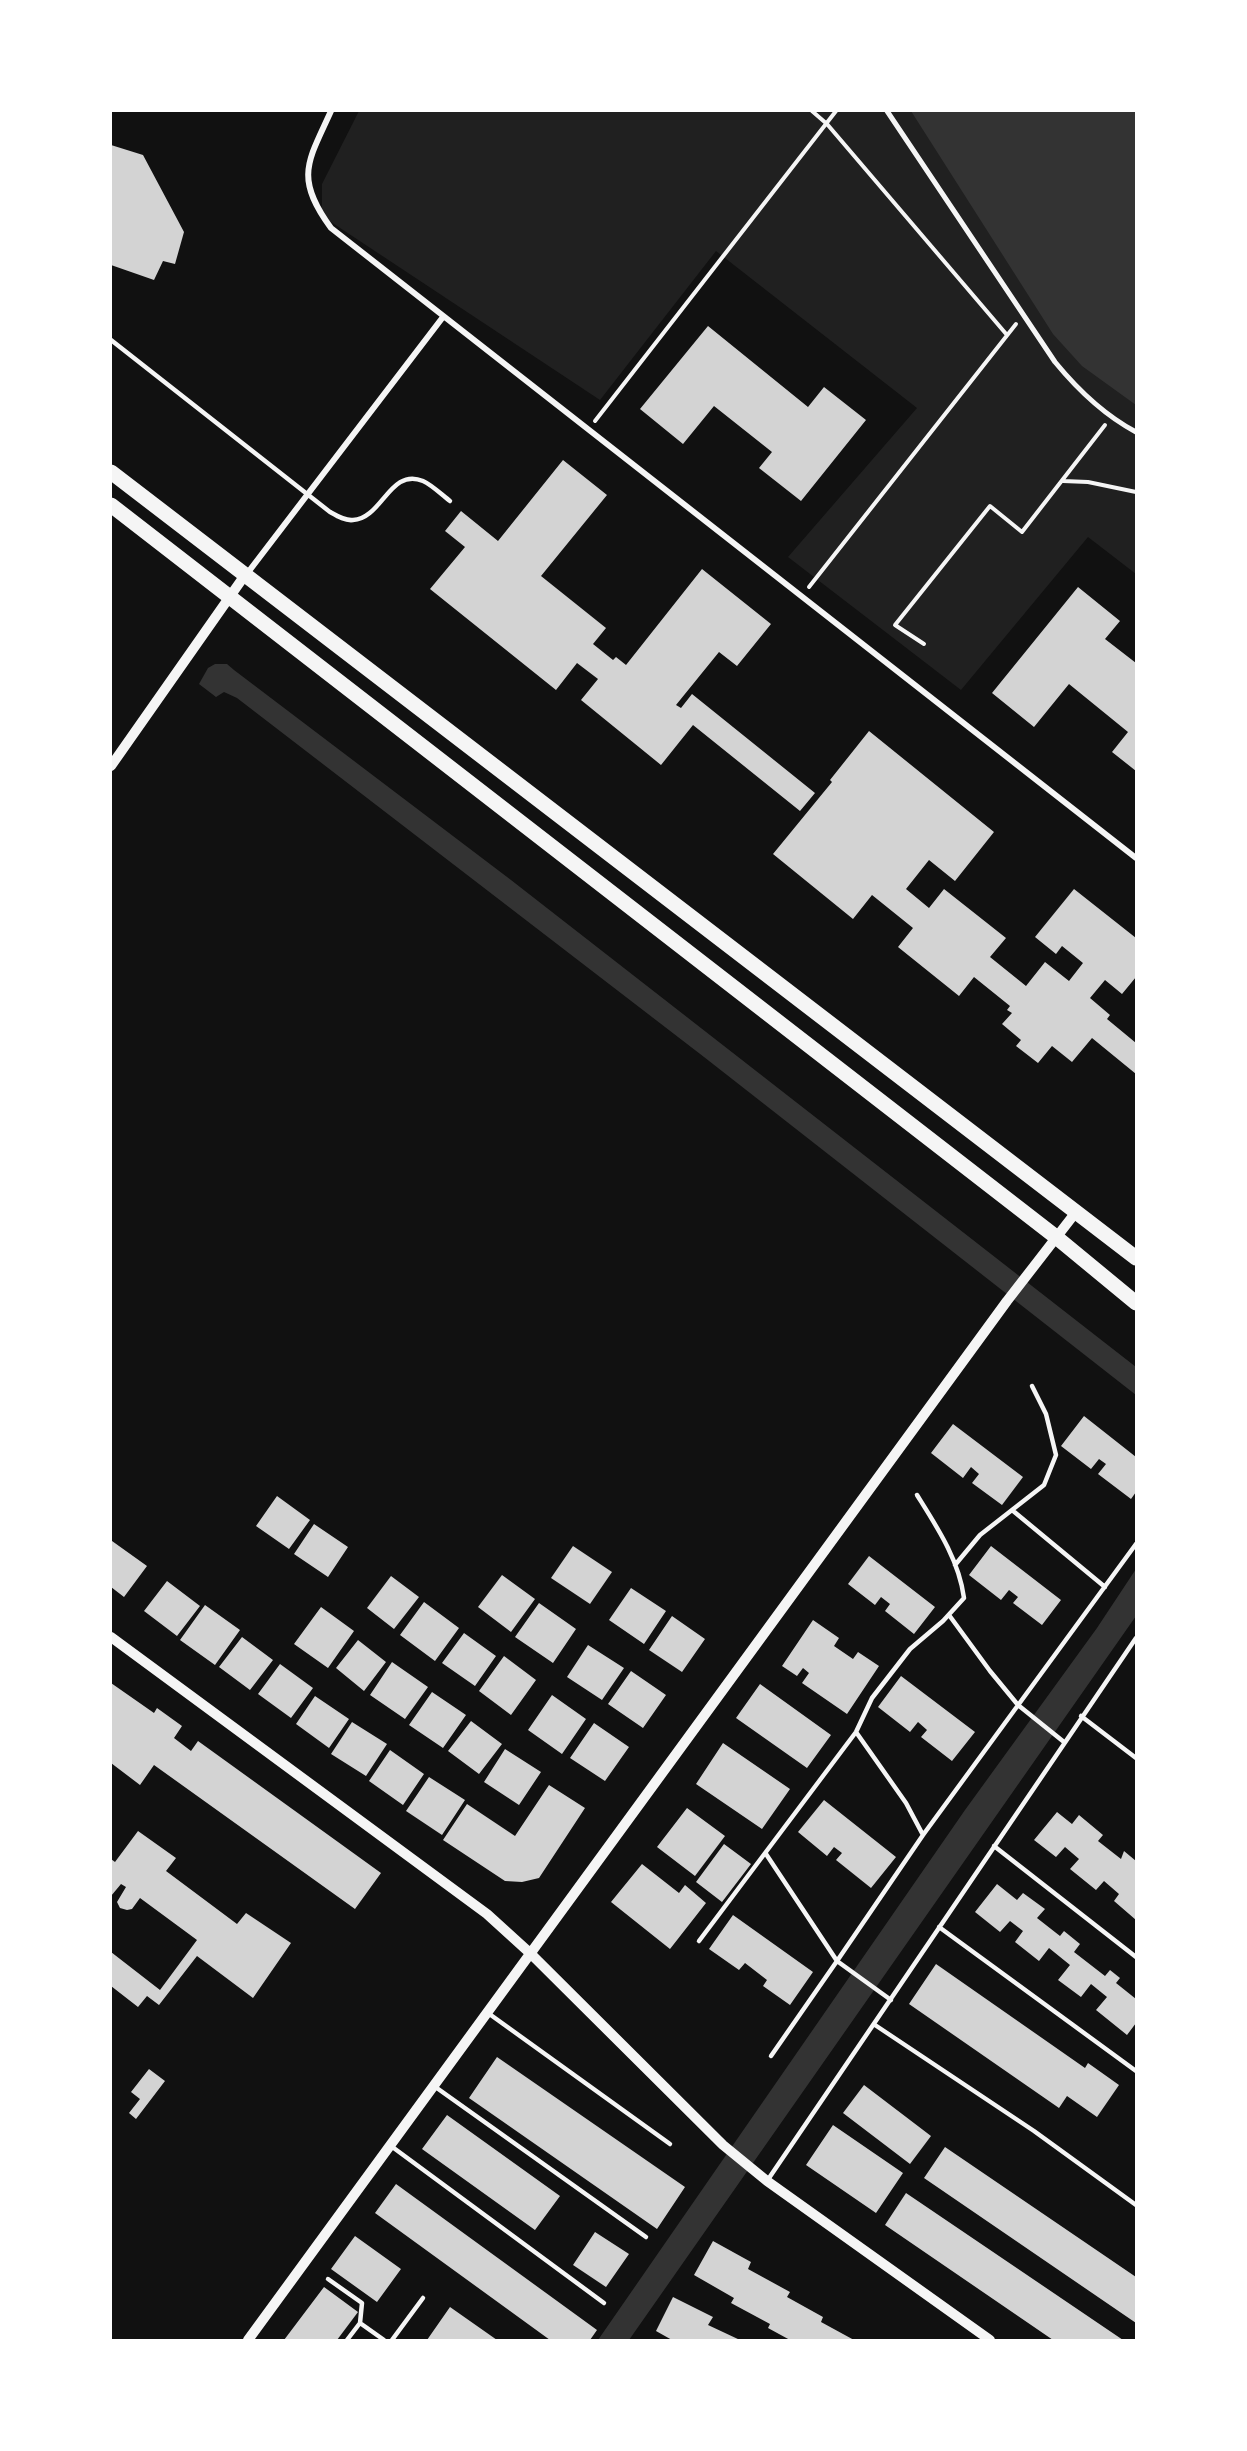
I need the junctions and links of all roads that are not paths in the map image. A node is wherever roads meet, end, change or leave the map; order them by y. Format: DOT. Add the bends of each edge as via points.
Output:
graph roads {
  1 [pos="331,111"];
  2 [pos="886,111"];
  3 [pos="443,317"];
  4 [pos="111,340"];
  5 [pos="1136,432"];
  6 [pos="111,472"];
  7 [pos="308,495"];
  8 [pos="450,501"];
  9 [pos="111,505"];
  10 [pos="245,575"];
  11 [pos="230,595"];
  12 [pos="111,766"];
  13 [pos="1136,858"];
  14 [pos="1076,1212"];
  15 [pos="1056,1237"];
  16 [pos="1136,1258"];
  17 [pos="1136,1303"];
  18 [pos="1032,1386"];
  19 [pos="917,1496"];
  20 [pos="1012,1510"];
  21 [pos="1136,1544"];
  22 [pos="955,1565"];
  23 [pos="1105,1587"];
  24 [pos="949,1615"];
  25 [pos="111,1637"];
  26 [pos="1136,1638"];
  27 [pos="1018,1705"];
  28 [pos="1081,1716"];
  29 [pos="856,1732"];
  30 [pos="1064,1742"];
  31 [pos="1136,1758"];
  32 [pos="923,1835"];
  33 [pos="994,1846"];
  34 [pos="766,1854"];
  35 [pos="939,1927"];
  36 [pos="699,1941"];
  37 [pos="531,1954"];
  38 [pos="1136,1957"];
  39 [pos="837,1961"];
  40 [pos="891,2000"];
  41 [pos="488,2013"];
  42 [pos="874,2025"];
  43 [pos="771,2056"];
  44 [pos="1136,2071"];
  45 [pos="434,2086"];
  46 [pos="670,2144"];
  47 [pos="391,2146"];
  48 [pos="767,2181"];
  49 [pos="1136,2205"];
  50 [pos="646,2237"];
  51 [pos="328,2279"];
  52 [pos="423,2298"];
  53 [pos="604,2303"];
  54 [pos="360,2323"];
  55 [pos="253,2338"];
  56 [pos="347,2340"];
  57 [pos="384,2340"];
  58 [pos="392,2340"];
  59 [pos="990,2340"];
  1 -- 3 [label="street" via="308,162 310,191 322,216 336,232"];
  2 -- 5 [label="street" via="1072,383"];
  3 -- 7 [label="street"];
  3 -- 13 [label="street"];
  4 -- 7 [label="lane"];
  6 -- 10 [label="main road"];
  7 -- 8 [label="lane" via="330,512 353,520 365,516 399,482 412,478"];
  7 -- 10 [label="street"];
  9 -- 11 [label="main road"];
  10 -- 11 [label="street"];
  10 -- 14 [label="main road"];
  11 -- 12 [label="street"];
  11 -- 15 [label="main road"];
  14 -- 15 [label="street"];
  14 -- 16 [label="main road"];
  15 -- 17 [label="main road"];
  15 -- 37 [label="street"];
  18 -- 20 [label="lane" via="1046,1413 1056,1455 1044,1485"];
  19 -- 22 [label="lane"];
  20 -- 22 [label="lane" via="980,1535"];
  20 -- 23 [label="lane"];
  21 -- 23 [label="lane"];
  22 -- 24 [label="lane" via="962,1578 964,1598"];
  23 -- 27 [label="lane"];
  24 -- 27 [label="lane"];
  24 -- 29 [label="lane" via="910,1649 872,1698"];
  25 -- 37 [label="street" via="487,1914"];
  26 -- 28 [label="lane"];
  27 -- 30 [label="lane"];
  27 -- 32 [label="lane"];
  28 -- 30 [label="lane"];
  28 -- 31 [label="lane"];
  29 -- 32 [label="lane" via="906,1803"];
  29 -- 34 [label="lane"];
  30 -- 33 [label="lane"];
  32 -- 39 [label="lane"];
  33 -- 35 [label="lane"];
  33 -- 38 [label="lane"];
  34 -- 36 [label="lane"];
  34 -- 39 [label="lane"];
  35 -- 40 [label="lane"];
  35 -- 44 [label="lane"];
  37 -- 41 [label="street"];
  37 -- 48 [label="street" via="723,2145"];
  39 -- 40 [label="lane"];
  39 -- 43 [label="lane"];
  40 -- 42 [label="lane"];
  41 -- 45 [label="street"];
  41 -- 46 [label="lane"];
  42 -- 48 [label="lane"];
  42 -- 49 [label="lane" via="1034,2131"];
  45 -- 47 [label="street"];
  45 -- 50 [label="lane"];
  47 -- 53 [label="lane"];
  47 -- 55 [label="street"];
  48 -- 59 [label="street"];
  51 -- 54 [label="lane" via="362,2303"];
  52 -- 58 [label="lane"];
  54 -- 56 [label="lane"];
  54 -- 57 [label="lane"];
}
